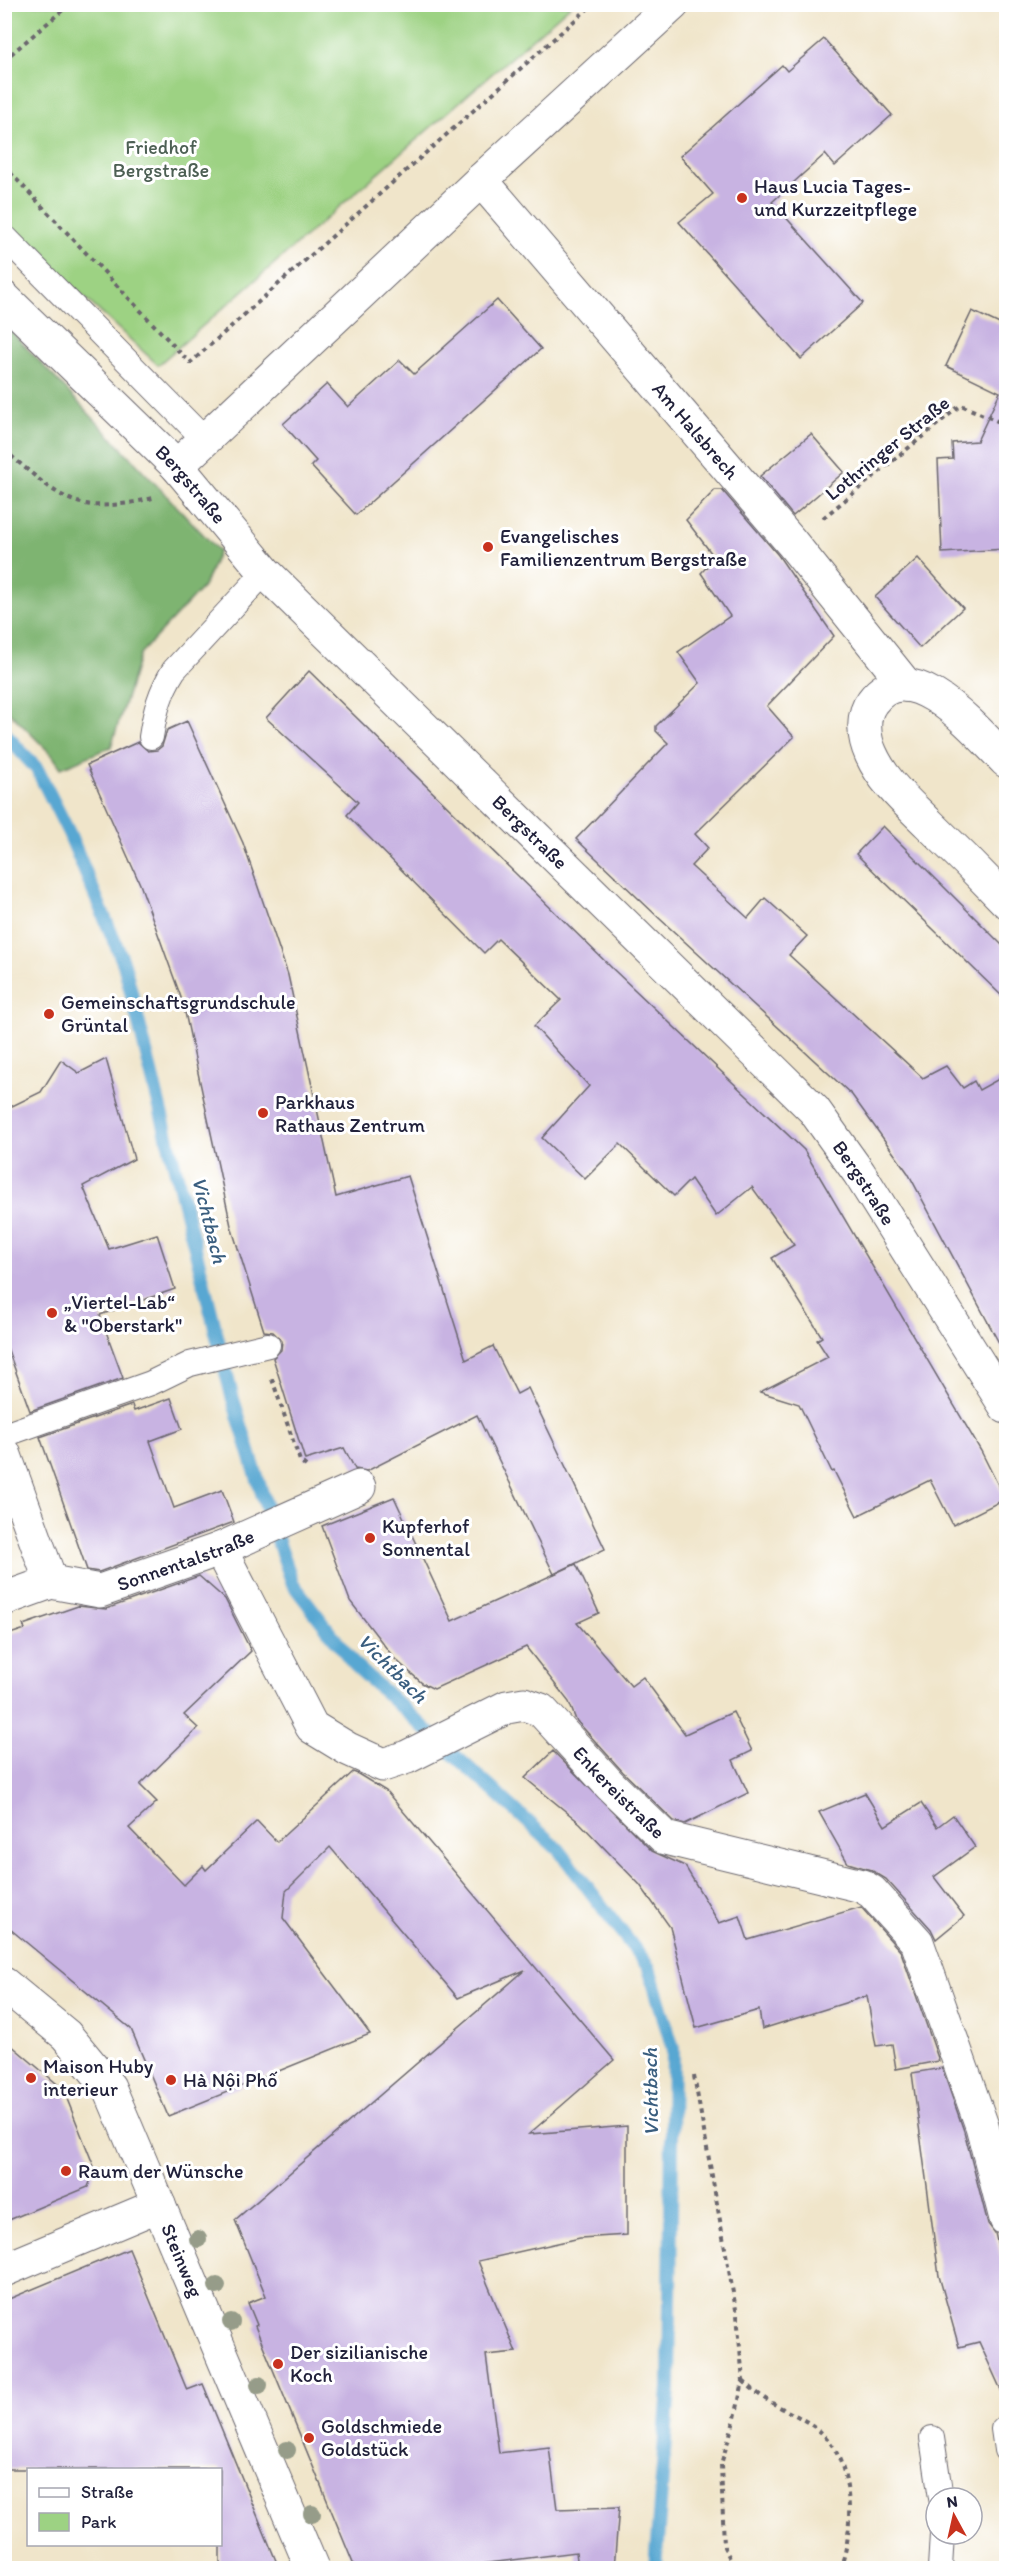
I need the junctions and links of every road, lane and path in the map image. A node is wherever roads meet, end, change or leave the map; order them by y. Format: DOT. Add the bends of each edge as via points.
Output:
graph roads {
  1 [pos="70,4"];
  2 [pos="592,4"];
  3 [pos="673,4"];
  4 [pos="4,60"];
  5 [pos="4,166"];
  6 [pos="481,180"];
  7 [pos="4,236"];
  8 [pos="4,298"];
  9 [pos="1006,425"];
  10 [pos="205,440"];
  11 [pos="4,450"];
  12 [pos="184,474"];
  13 [pos="792,543"];
  14 [pos="265,572"];
  15 [pos="906,685"];
  16 [pos="151,737"];
  17 [pos="1006,761"];
  18 [pos="1006,901"];
  19 [pos="260,1347"];
  20 [pos="1006,1407"];
  21 [pos="4,1435"];
  22 [pos="4,1453"];
  23 [pos="312,1469"];
  24 [pos="359,1487"];
  25 [pos="231,1544"];
  26 [pos="51,1582"];
  27 [pos="4,1599"];
  28 [pos="4,1984"];
  29 [pos="694,2076"];
  30 [pos="159,2205"];
  31 [pos="1006,2219"];
  32 [pos="4,2270"];
  33 [pos="743,2381"];
  34 [pos="932,2438"];
  35 [pos="939,2486"];
  36 [pos="941,2546"];
  37 [pos="312,2568"];
  38 [pos="735,2568"];
  39 [pos="840,2568"];
  40 [pos="940,2568"];
  1 -- 4 [label="path"];
  2 -- 5 [label="path" via="190,363"];
  3 -- 6 [label="street"];
  6 -- 10 [label="street"];
  6 -- 13 [label="street, Am Halsbrech"];
  7 -- 10 [label="lane"];
  8 -- 12 [label="street, Bergstraße"];
  9 -- 13 [label="path, Lothringer Straße" via="961,405"];
  10 -- 12 [label="street"];
  11 -- 12 [label="path" via="74,502 100,507 168,495"];
  12 -- 14 [label="street, Bergstraße"];
  13 -- 15 [label="street, Am Halsbrech"];
  14 -- 16 [label="lane" via="174,670 155,707"];
  14 -- 20 [label="street, Bergstraße" via="814,1110 859,1173"];
  15 -- 17 [label="street" via="927,690 952,708"];
  15 -- 18 [label="street" via="878,694 868,708 864,725 870,752 884,779"];
  19 -- 21 [label="lane" via="190,1364 151,1383"];
  19 -- 23 [label="path" via="300,1461"];
  22 -- 26 [label="street"];
  24 -- 25 [label="street, Sonnentalstraße"];
  25 -- 26 [label="street, Sonnentalstraße" via="100,1591"];
  25 -- 31 [label="street, Enkereistraße" via="312,1726 348,1749 383,1765 507,1707 524,1704 541,1710 665,1838 862,1886 872,1892 917,1942 982,2126"];
  26 -- 27 [label="street"];
  28 -- 30 [label="street, Steinweg" via="66,2035 109,2087"];
  29 -- 33 [label="path" via="737,2315"];
  30 -- 32 [label="street"];
  30 -- 37 [label="street, Steinweg"];
  33 -- 38 [label="path" via="721,2464 724,2547"];
  33 -- 39 [label="path" via="829,2440 842,2465 848,2504 847,2551"];
  34 -- 35 [label="lane"];
  36 -- 40 [label="lane"];
}
